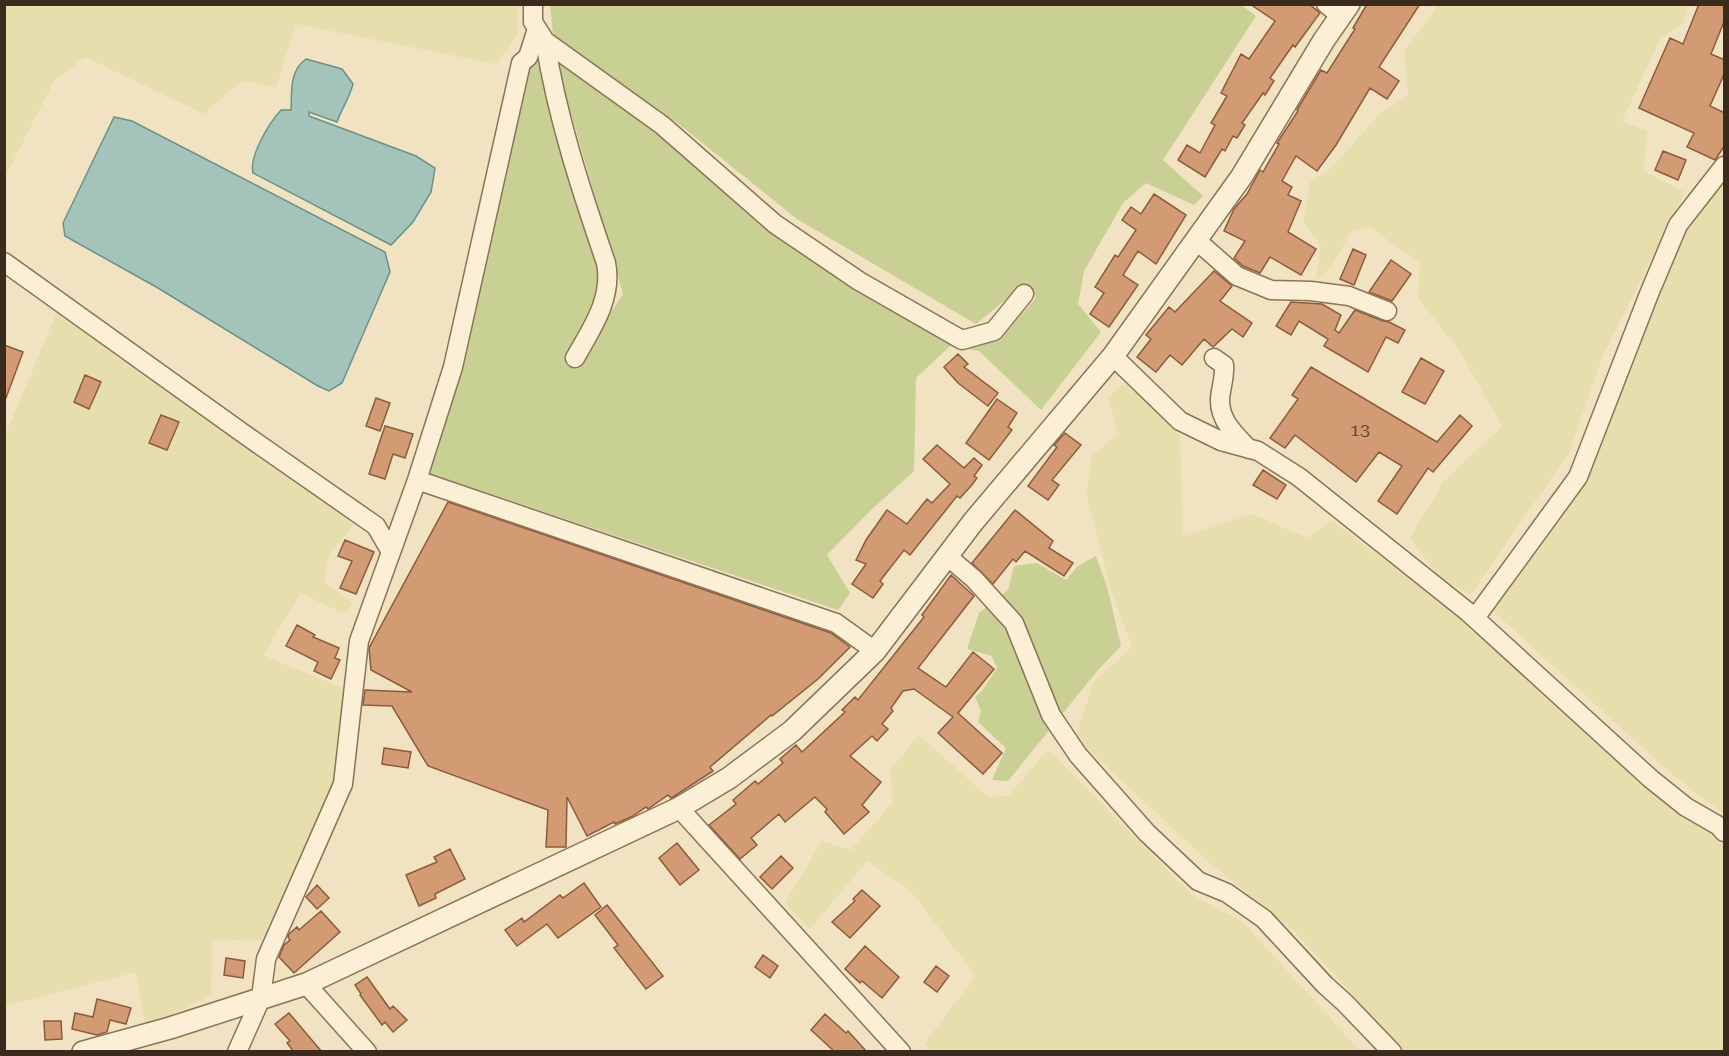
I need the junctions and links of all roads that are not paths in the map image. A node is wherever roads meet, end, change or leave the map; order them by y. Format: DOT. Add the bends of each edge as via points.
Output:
graph roads {
  1 [pos="533,4"];
  2 [pos="1339,8"];
  3 [pos="541,35"];
  4 [pos="1725,166"];
  5 [pos="1196,240"];
  6 [pos="4,262"];
  7 [pos="1024,294"];
  8 [pos="1387,311"];
  9 [pos="1113,356"];
  10 [pos="575,358"];
  11 [pos="1214,358"];
  12 [pos="1250,449"];
  13 [pos="417,480"];
  14 [pos="391,552"];
  15 [pos="947,556"];
  16 [pos="1475,618"];
  17 [pos="875,651"];
  18 [pos="679,808"];
  19 [pos="1725,832"];
  20 [pos="306,984"];
  21 [pos="261,998"];
  22 [pos="83,1052"];
  23 [pos="237,1052"];
  24 [pos="367,1052"];
  25 [pos="901,1052"];
  26 [pos="1392,1052"];
  1 -- 3 [label="street" via="533,22"];
  2 -- 5 [label="street" via="1324,40 1242,176"];
  3 -- 7 [label="street" via="662,124 775,224 859,281 963,340 994,332"];
  3 -- 10 [label="street" via="575,172 609,277 606,296"];
  3 -- 13 [label="street" via="521,63 453,367"];
  4 -- 16 [label="street" via="1678,225 1578,477"];
  5 -- 8 [label="street" via="1237,276 1271,290 1349,296"];
  5 -- 9 [label="street"];
  6 -- 14 [label="street" via="376,526"];
  9 -- 12 [label="street" via="1180,421 1221,441"];
  9 -- 15 [label="street"];
  11 -- 12 [label="street" via="1224,365 1220,401 1223,416 1230,430"];
  12 -- 16 [label="street" via="1299,477"];
  13 -- 14 [label="street"];
  13 -- 17 [label="street" via="836,622"];
  14 -- 21 [label="street" via="359,641 343,784 266,959"];
  15 -- 17 [label="street"];
  15 -- 26 [label="street" via="1014,623 1051,715 1078,755 1147,833 1198,881 1227,893 1264,919"];
  16 -- 19 [label="street" via="1651,779"];
  17 -- 18 [label="street" via="792,731 729,778"];
  18 -- 20 [label="street"];
  18 -- 25 [label="street"];
  20 -- 21 [label="street"];
  20 -- 24 [label="street"];
  21 -- 22 [label="street"];
  21 -- 23 [label="street"];
}
